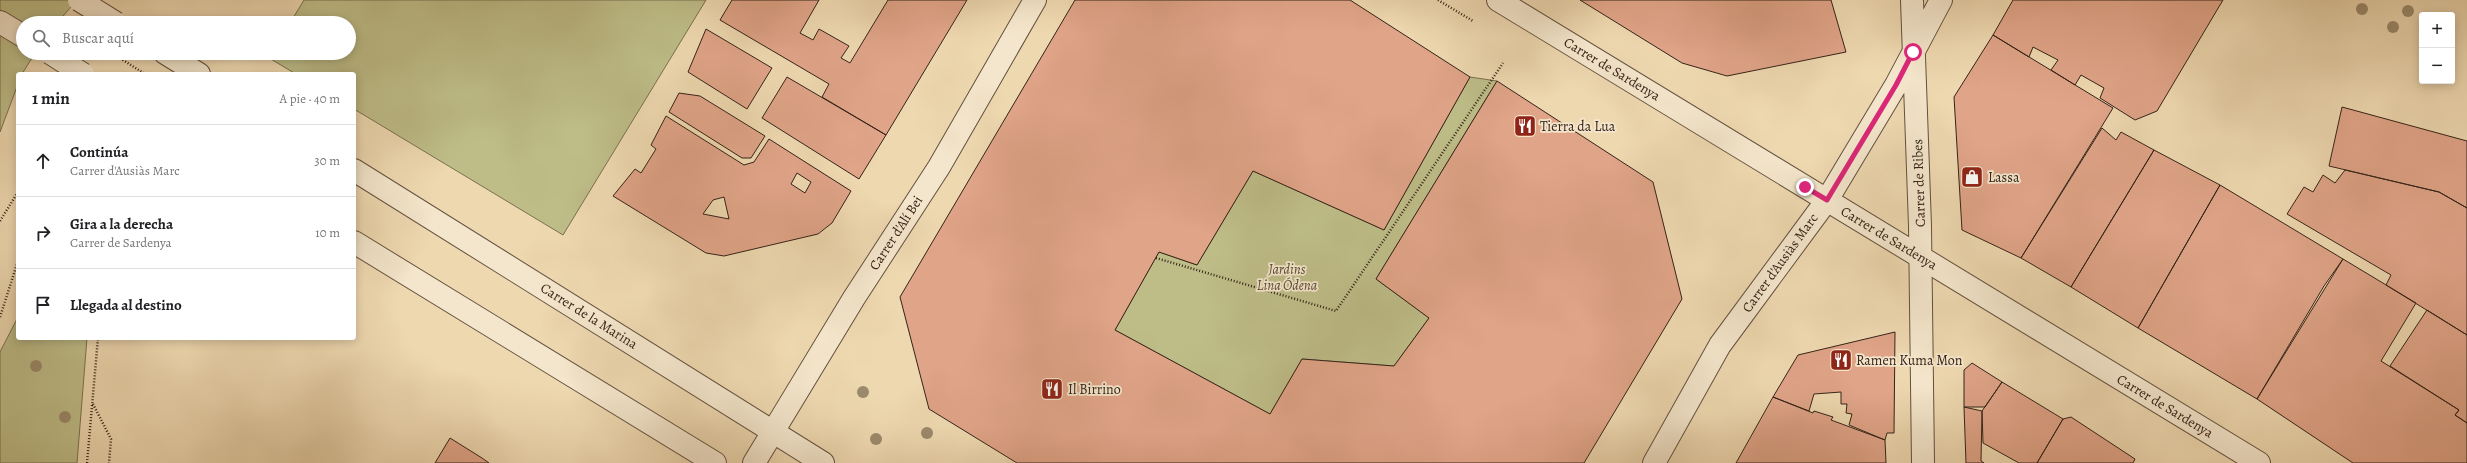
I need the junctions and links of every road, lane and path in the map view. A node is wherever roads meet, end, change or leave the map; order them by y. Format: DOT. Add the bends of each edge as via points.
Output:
graph roads {
  1 [pos="79,0"];
  2 [pos="1035,0"];
  3 [pos="1498,0"];
  4 [pos="1912,0"];
  5 [pos="1942,0"];
  6 [pos="105,16"];
  7 [pos="0,22"];
  8 [pos="16,32"];
  9 [pos="1913,52"];
  10 [pos="61,60"];
  11 [pos="122,60"];
  12 [pos="176,60"];
  13 [pos="1503,63"];
  14 [pos="80,72"];
  15 [pos="142,72"];
  16 [pos="196,72"];
  17 [pos="356,171"];
  18 [pos="16,195"];
  19 [pos="1827,200"];
  20 [pos="0,221"];
  21 [pos="356,243"];
  22 [pos="1920,257"];
  23 [pos="1156,258"];
  24 [pos="16,267"];
  25 [pos="0,317"];
  26 [pos="98,340"];
  27 [pos="93,402"];
  28 [pos="773,432"];
  29 [pos="87,463"];
  30 [pos="109,463"];
  31 [pos="715,463"];
  32 [pos="754,463"];
  33 [pos="823,463"];
  34 [pos="1654,463"];
  35 [pos="1924,463"];
  36 [pos="2259,463"];
  1 -- 6 [label="street, bridge"];
  2 -- 28 [label="street, Carrer d'Alí Bei" via="939,167 854,298"];
  3 -- 19 [label="street, Carrer de Sardenya"];
  4 -- 9 [label="street, Carrer de Ribes"];
  5 -- 9 [label="street, Carrer d'Ausiàs Marc"];
  7 -- 8 [label="street"];
  9 -- 19 [label="street, Carrer d'Ausiàs Marc"];
  9 -- 22 [label="street, Carrer de Ribes"];
  10 -- 14 [label="street, bridge"];
  11 -- 15 [label="path, bridge"];
  12 -- 16 [label="street"];
  13 -- 23 [label="path" via="1336,311"];
  17 -- 28 [label="street, Carrer de la Marina"];
  18 -- 20 [label="path"];
  19 -- 22 [label="street, Carrer de Sardenya"];
  19 -- 34 [label="street, Carrer d'Ausiàs Marc" via="1720,345"];
  21 -- 31 [label="street"];
  22 -- 35 [label="street, Carrer de Ribes"];
  22 -- 36 [label="street, Carrer de Sardenya"];
  24 -- 25 [label="path"];
  26 -- 27 [label="path"];
  27 -- 29 [label="path"];
  27 -- 30 [label="path" via="111,439"];
  28 -- 32 [label="street, Carrer d'Alí Bei"];
  28 -- 33 [label="street, Carrer de la Marina"];
}
